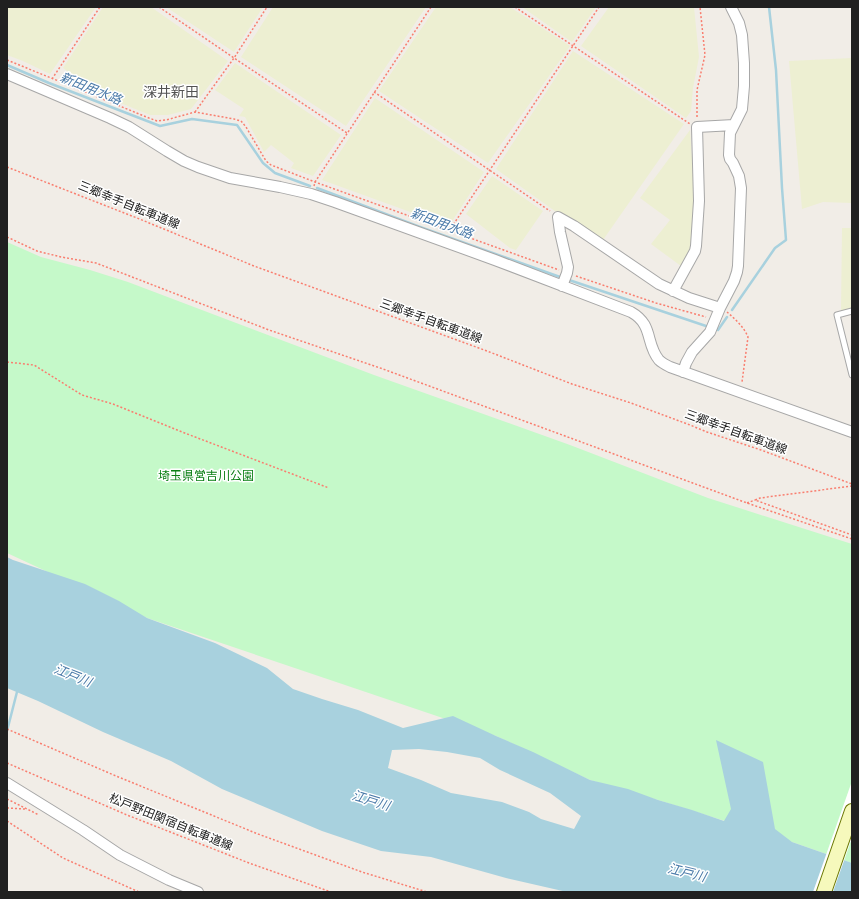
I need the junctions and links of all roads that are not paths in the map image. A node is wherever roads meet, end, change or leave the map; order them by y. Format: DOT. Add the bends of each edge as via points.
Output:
graph roads {
  1 [pos="731,7"];
  2 [pos="7,74"];
  3 [pos="734,125"];
  4 [pos="562,286"];
  5 [pos="673,291"];
  6 [pos="720,308"];
  7 [pos="852,311"];
  8 [pos="683,372"];
  9 [pos="852,376"];
  10 [pos="852,432"];
  11 [pos="7,783"];
  12 [pos="852,811"];
  13 [pos="195,892"];
  14 [pos="824,892"];
  1 -- 3 [label="street" via="742,35 744,63 742,109"];
  2 -- 4 [label="street" via="110,118 198,167 230,178 311,194"];
  3 -- 5 [label="street" via="697,127 699,201 696,246"];
  3 -- 6 [label="street" via="730,133 729,155 739,176 741,188 738,266 734,281"];
  4 -- 5 [label="street" via="568,267 558,217"];
  4 -- 8 [label="street" via="637,315 646,327 660,361"];
  5 -- 6 [label="street"];
  6 -- 8 [label="street" via="710,332 692,352"];
  7 -- 9 [label="lane" via="837,315"];
  8 -- 10 [label="street"];
  11 -- 13 [label="street" via="120,856"];
  12 -- 14 [label="main road"];
}
